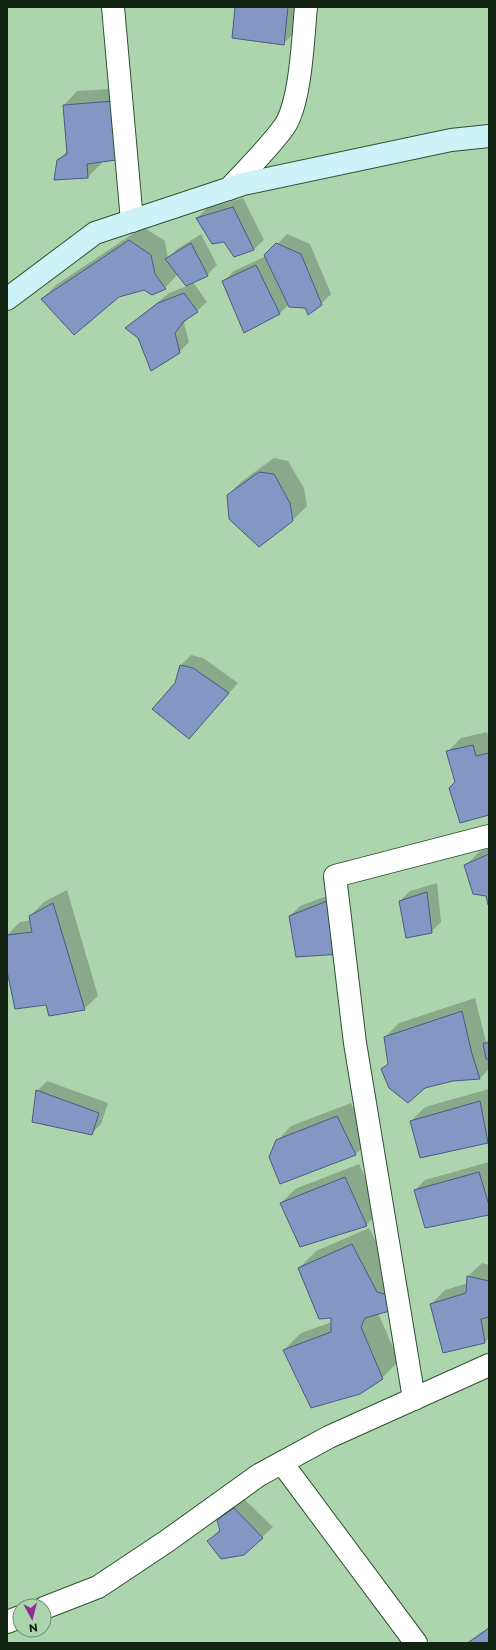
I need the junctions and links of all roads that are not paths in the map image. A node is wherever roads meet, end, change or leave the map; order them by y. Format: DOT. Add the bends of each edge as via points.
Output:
graph roads {
  1 [pos="113,7"];
  2 [pos="306,7"];
  3 [pos="489,136"];
  4 [pos="229,189"];
  5 [pos="132,222"];
  6 [pos="7,299"];
  7 [pos="489,836"];
  8 [pos="489,1365"];
  9 [pos="414,1399"];
  10 [pos="282,1463"];
  11 [pos="52,1605"];
  12 [pos="416,1643"];
  1 -- 5 [label="street"];
  2 -- 4 [label="street" via="297,88 285,126"];
  3 -- 4 [label="main road" via="451,140"];
  4 -- 5 [label="main road"];
  5 -- 6 [label="main road" via="95,233"];
  7 -- 9 [label="street" via="335,876 355,1043"];
  8 -- 9 [label="street"];
  9 -- 10 [label="street" via="329,1437"];
  10 -- 11 [label="street" via="259,1475 98,1588"];
  10 -- 12 [label="street"];
}
